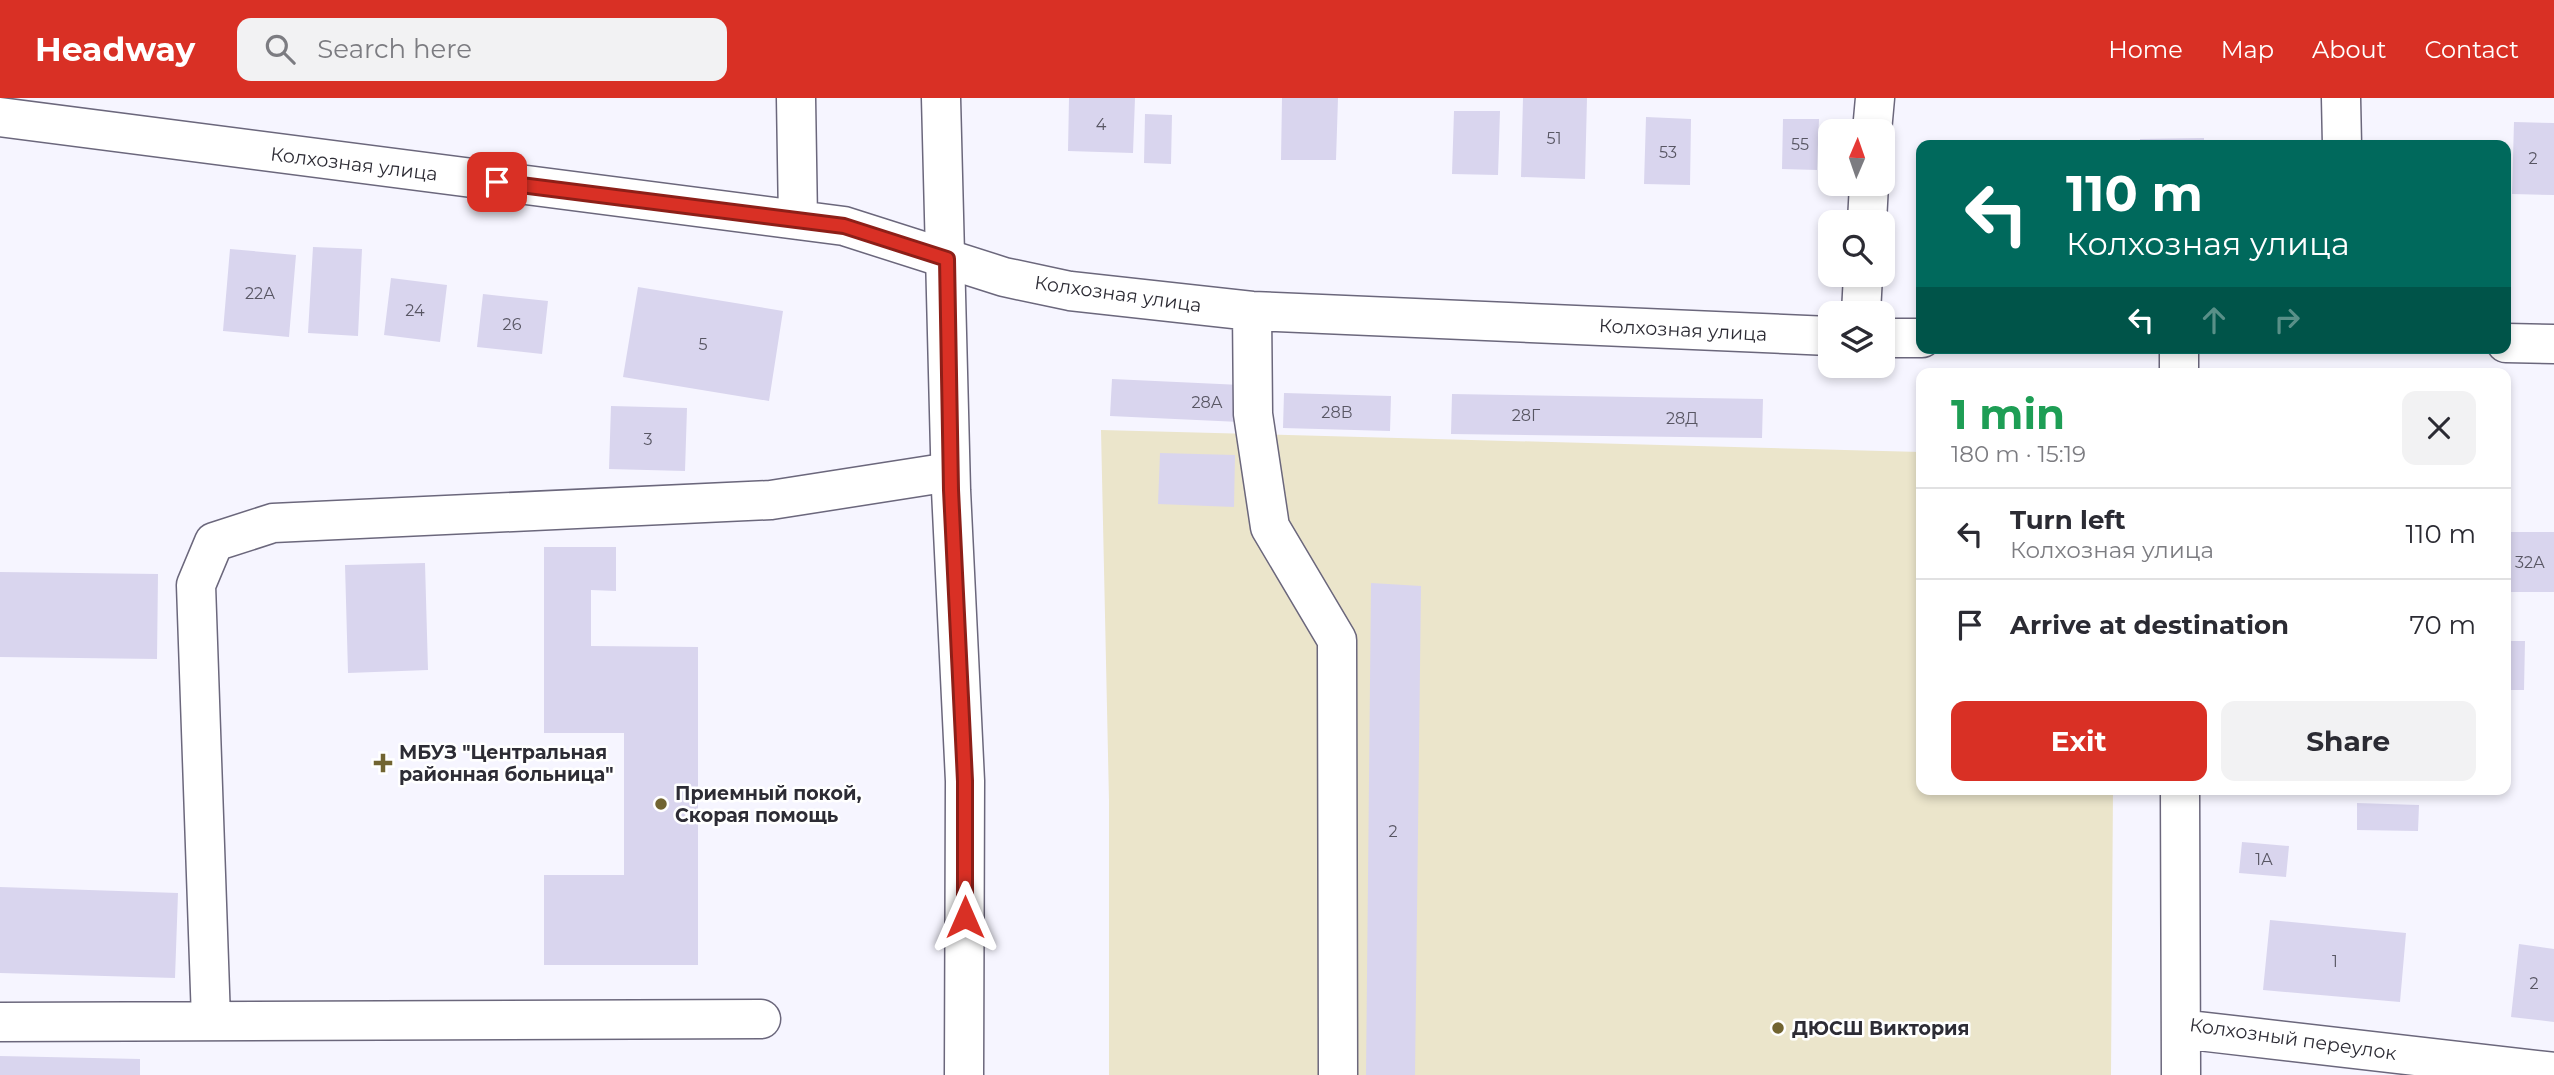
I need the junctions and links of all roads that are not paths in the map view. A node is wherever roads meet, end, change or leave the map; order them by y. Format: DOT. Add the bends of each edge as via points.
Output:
graph roads {
  1 [pos="796,98"];
  2 [pos="941,98"];
  3 [pos="1875,98"];
  4 [pos="2342,98"];
  5 [pos="48,111"];
  6 [pos="0,117"];
  7 [pos="1873,119"];
  8 [pos="2342,140"];
  9 [pos="798,220"];
  10 [pos="947,259"];
  11 [pos="1252,311"];
  12 [pos="1818,335"];
  13 [pos="1895,338"];
  14 [pos="1916,338"];
  15 [pos="2511,343"];
  16 [pos="2554,344"];
  17 [pos="950,472"];
  18 [pos="2180,795"];
  19 [pos="761,1019"];
  20 [pos="211,1020"];
  21 [pos="0,1022"];
  22 [pos="2181,1029"];
  23 [pos="2554,1072"];
  24 [pos="964,1075"];
  25 [pos="1338,1075"];
  26 [pos="2181,1075"];
  1 -- 9 [label="street"];
  2 -- 10 [label="street"];
  3 -- 7 [label="street"];
  4 -- 8 [label="street"];
  5 -- 6 [label="street, Колхозная улица"];
  5 -- 9 [label="street, Колхозная улица"];
  9 -- 10 [label="street, Колхозная улица" via="844,226"];
  10 -- 11 [label="street, Колхозная улица" via="1070,291"];
  10 -- 17 [label="street"];
  11 -- 12 [label="street, Колхозная улица"];
  11 -- 25 [label="street" via="1252,414 1270,527 1336,640"];
  13 -- 14 [label="street"];
  15 -- 16 [label="street"];
  17 -- 20 [label="street" via="771,500 273,523 214,542 195,585"];
  17 -- 24 [label="street" via="965,781"];
  18 -- 22 [label="street, Колхозный переулок"];
  19 -- 20 [label="street"];
  20 -- 21 [label="street"];
  22 -- 23 [label="street, Колхозный переулок"];
  22 -- 26 [label="street"];
}
